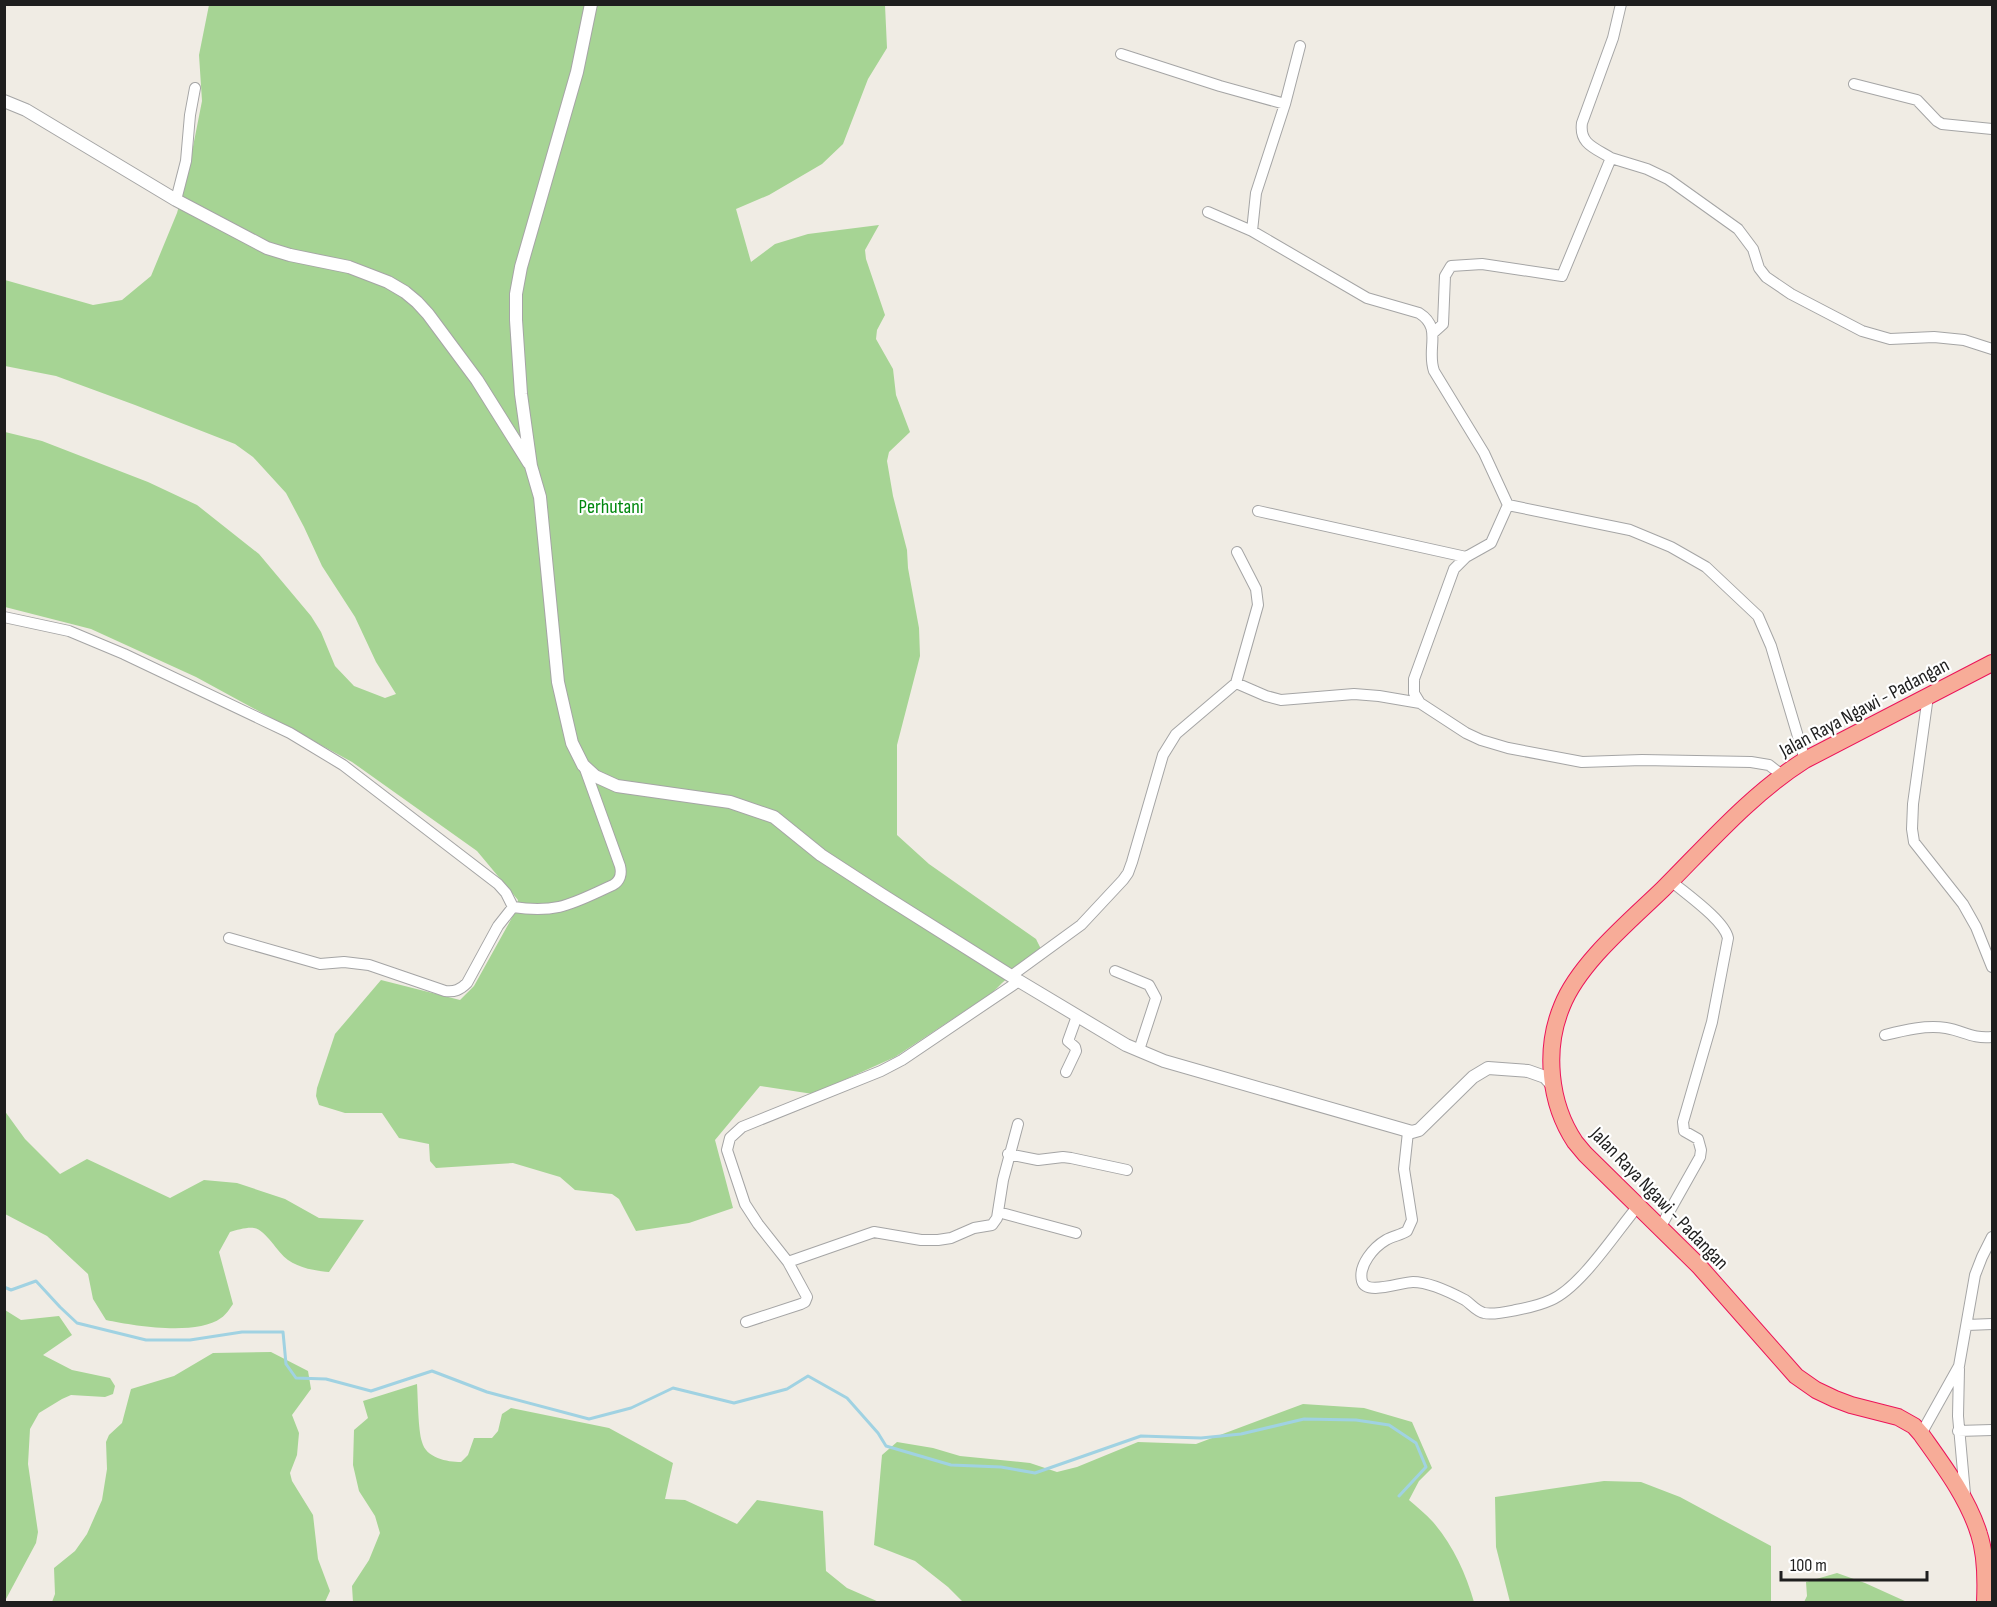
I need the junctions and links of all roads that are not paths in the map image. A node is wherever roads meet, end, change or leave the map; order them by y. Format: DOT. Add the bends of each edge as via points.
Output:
graph roads {
  1 [pos="591,4"];
  2 [pos="1621,4"];
  3 [pos="1300,46"];
  4 [pos="1121,54"];
  5 [pos="1854,84"];
  6 [pos="195,88"];
  7 [pos="4,101"];
  8 [pos="1285,104"];
  9 [pos="1992,129"];
  10 [pos="1611,158"];
  11 [pos="176,200"];
  12 [pos="1208,212"];
  13 [pos="1252,231"];
  14 [pos="1433,333"];
  15 [pos="1992,349"];
  16 [pos="531,466"];
  17 [pos="1508,505"];
  18 [pos="1258,511"];
  19 [pos="1237,552"];
  20 [pos="1466,557"];
  21 [pos="4,617"];
  22 [pos="1992,663"];
  23 [pos="1236,682"];
  24 [pos="1928,696"];
  25 [pos="1420,703"];
  26 [pos="1805,760"];
  27 [pos="584,765"];
  28 [pos="1782,775"];
  29 [pos="1671,881"];
  30 [pos="513,907"];
  31 [pos="228,938"];
  32 [pos="1992,967"];
  33 [pos="1115,971"];
  34 [pos="1015,979"];
  35 [pos="1077,1016"];
  36 [pos="1885,1035"];
  37 [pos="1992,1037"];
  38 [pos="1138,1050"];
  39 [pos="1066,1072"];
  40 [pos="1554,1086"];
  41 [pos="1018,1124"];
  42 [pos="1408,1132"];
  43 [pos="1008,1154"];
  44 [pos="1127,1170"];
  45 [pos="1638,1206"];
  46 [pos="998,1212"];
  47 [pos="1660,1228"];
  48 [pos="1076,1233"];
  49 [pos="1992,1237"];
  50 [pos="788,1262"];
  51 [pos="746,1322"];
  52 [pos="1992,1324"];
  53 [pos="1967,1325"];
  54 [pos="1959,1366"];
  55 [pos="1992,1430"];
  56 [pos="1958,1431"];
  57 [pos="1921,1434"];
  58 [pos="1966,1503"];
  59 [pos="1985,1602"];
  1 -- 16 [label="street" via="577,72 516,294 521,394"];
  2 -- 10 [label="street" via="1581,130 1584,141"];
  3 -- 8 [label="street"];
  4 -- 8 [label="street"];
  5 -- 9 [label="street" via="1917,100 1942,124"];
  6 -- 11 [label="street" via="186,161"];
  7 -- 11 [label="street" via="26,110"];
  8 -- 13 [label="street" via="1256,193"];
  10 -- 14 [label="street" via="1562,276 1482,264 1451,266 1445,276 1443,324"];
  10 -- 15 [label="street" via="1668,179 1738,229 1753,249 1766,278 1862,331 1890,339 1964,340"];
  11 -- 16 [label="street" via="267,248 349,267 405,292 428,315 477,380"];
  12 -- 13 [label="street"];
  13 -- 14 [label="street" via="1367,298 1419,313 1430,321"];
  14 -- 17 [label="street" via="1430,353 1434,371 1484,453"];
  16 -- 27 [label="street" via="540,497 558,682 572,743"];
  17 -- 20 [label="street" via="1491,543"];
  17 -- 26 [label="street" via="1630,530 1706,567 1758,616 1771,646"];
  18 -- 20 [label="street"];
  19 -- 23 [label="street" via="1256,589 1258,605"];
  20 -- 25 [label="street" via="1451,576 1414,679 1414,693"];
  21 -- 30 [label="street" via="69,631 290,733 343,765 498,884"];
  22 -- 24 [label="highway, Jalan Raya Ngawi - Padangan"];
  23 -- 25 [label="street" via="1281,700 1354,694"];
  23 -- 34 [label="street" via="1183,726 1168,744 1123,880 1081,925"];
  24 -- 26 [label="highway, Jalan Raya Ngawi - Padangan"];
  24 -- 32 [label="street" via="1913,804 1914,842 1963,904"];
  25 -- 28 [label="street" via="1466,733 1508,748 1582,762 1751,762 1769,765"];
  26 -- 28 [label="highway, Jalan Raya Ngawi - Padangan"];
  27 -- 30 [label="street" via="620,866 619,879 561,908"];
  27 -- 34 [label="street" via="594,777 617,786 730,802 774,817 821,855"];
  28 -- 29 [label="highway, Jalan Raya Ngawi - Padangan"];
  29 -- 40 [label="highway, Jalan Raya Ngawi - Padangan" via="1586,967 1568,994 1556,1022 1552,1047"];
  29 -- 47 [label="street" via="1717,921 1728,938 1712,1022 1683,1122 1684,1131 1698,1139 1701,1150"];
  30 -- 31 [label="street" via="467,983 453,992 369,965 321,964"];
  33 -- 38 [label="street" via="1149,985 1156,998"];
  34 -- 35 [label="street"];
  34 -- 50 [label="street" via="902,1060 742,1127 730,1138 727,1150 745,1204"];
  35 -- 38 [label="street"];
  35 -- 39 [label="street" via="1068,1041 1076,1051"];
  36 -- 37 [label="street" via="1938,1028"];
  38 -- 42 [label="street"];
  40 -- 42 [label="street" via="1545,1077 1528,1071 1495,1067 1483,1070 1419,1130"];
  40 -- 45 [label="highway, Jalan Raya Ngawi - Padangan" via="1560,1115 1575,1142"];
  41 -- 43 [label="street"];
  42 -- 45 [label="street" via="1404,1169 1412,1220 1407,1231 1375,1248 1366,1260 1361,1279 1368,1288 1421,1282 1483,1312 1528,1308 1552,1300 1570,1287"];
  43 -- 44 [label="street" via="1038,1160 1071,1158"];
  43 -- 46 [label="street"];
  45 -- 47 [label="highway, Jalan Raya Ngawi - Padangan"];
  46 -- 48 [label="street"];
  46 -- 50 [label="street" via="992,1225 945,1240 874,1232"];
  47 -- 57 [label="highway, Jalan Raya Ngawi - Padangan" via="1806,1384 1851,1405 1898,1417"];
  49 -- 53 [label="street" via="1975,1275"];
  50 -- 51 [label="street" via="806,1293 805,1302"];
  52 -- 53 [label="street"];
  53 -- 54 [label="street"];
  54 -- 56 [label="street"];
  54 -- 57 [label="street"];
  55 -- 56 [label="street"];
  56 -- 58 [label="street"];
  57 -- 58 [label="highway, Jalan Raya Ngawi - Padangan"];
  58 -- 59 [label="highway, Jalan Raya Ngawi - Padangan" via="1980,1535"];
}
